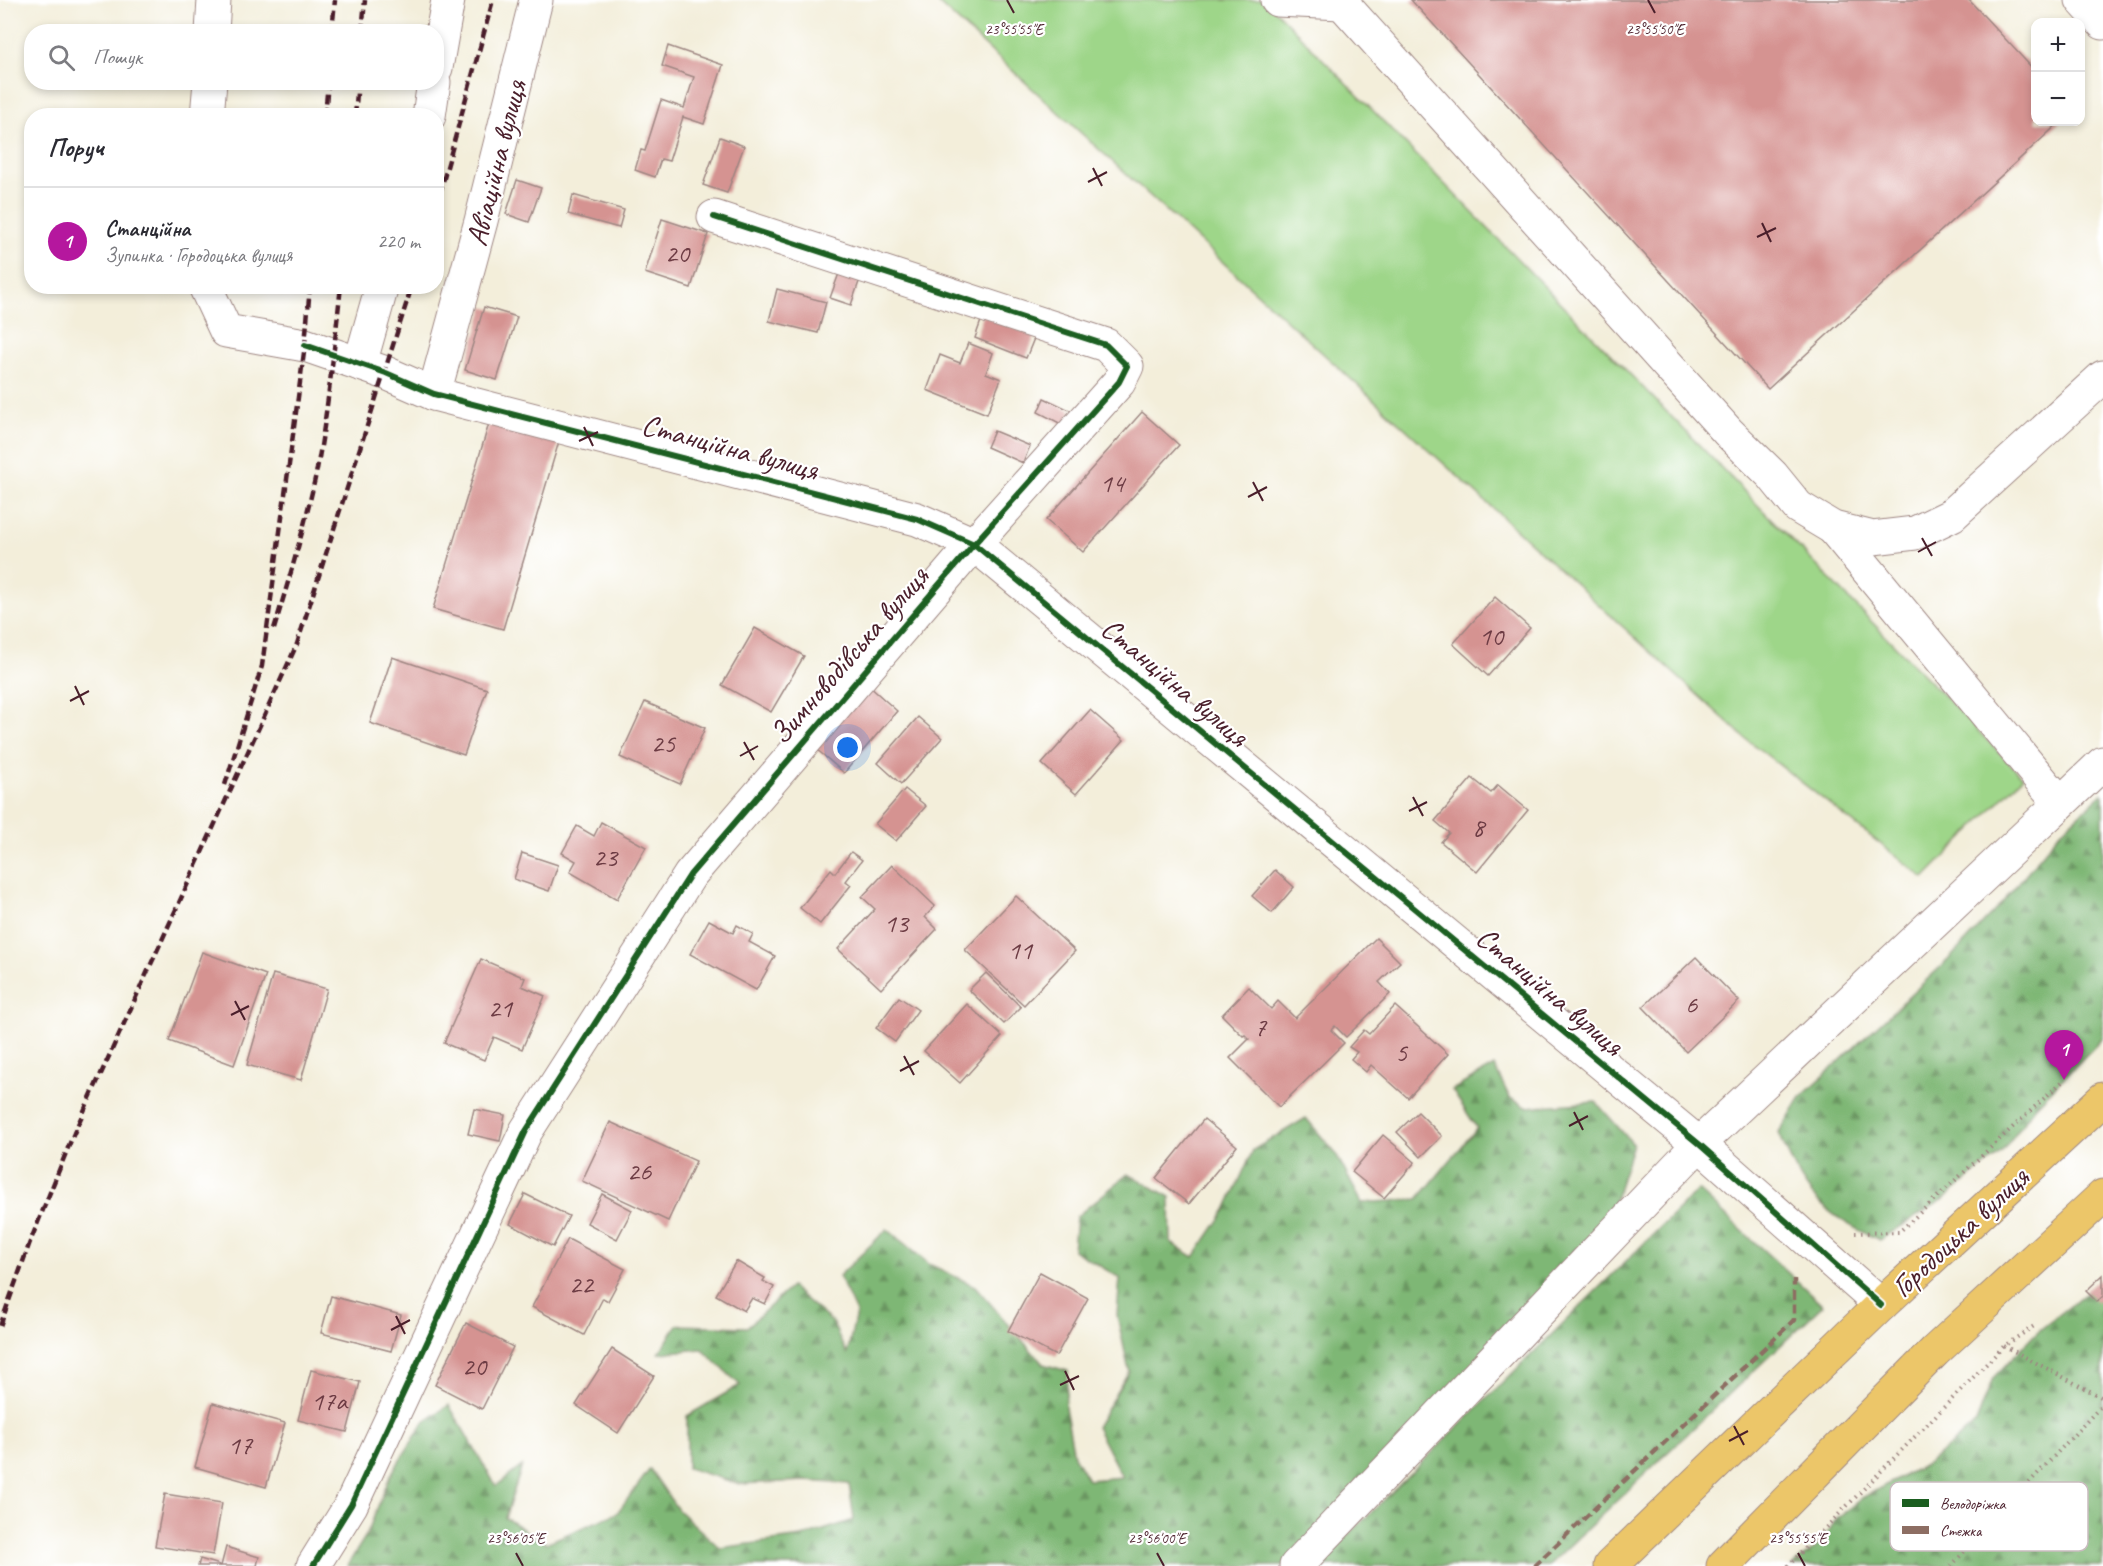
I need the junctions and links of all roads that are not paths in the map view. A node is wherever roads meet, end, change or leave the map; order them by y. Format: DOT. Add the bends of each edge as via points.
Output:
graph roads {
  1 [pos="214,0"];
  2 [pos="447,0"];
  3 [pos="536,0"];
  4 [pos="1277,0"];
  5 [pos="2082,0"];
  6 [pos="1344,1"];
  7 [pos="2103,23"];
  8 [pos="212,24"];
  9 [pos="443,24"];
  10 [pos="209,90"];
  11 [pos="433,90"];
  12 [pos="208,108"];
  13 [pos="430,108"];
  14 [pos="714,217"];
  15 [pos="209,294"];
  16 [pos="380,294"];
  17 [pos="360,364"];
  18 [pos="2103,377"];
  19 [pos="434,394"];
  20 [pos="1833,528"];
  21 [pos="974,544"];
  22 [pos="2103,763"];
  23 [pos="2060,803"];
  24 [pos="2103,1099"];
  25 [pos="1699,1144"];
  26 [pos="2103,1196"];
  27 [pos="1881,1305"];
  28 [pos="313,1566"];
  29 [pos="1296,1566"];
  30 [pos="1610,1566"];
  31 [pos="1723,1566"];
  1 -- 8 [label="street"];
  2 -- 9 [label="street"];
  3 -- 19 [label="street, Авіаційна вулиця"];
  4 -- 6 [label="street"];
  5 -- 7 [label="street"];
  6 -- 20 [label="street" via="1728,432 1772,474 1798,507"];
  10 -- 12 [label="street"];
  11 -- 13 [label="street"];
  14 -- 21 [label="street, Зимноводівська вулиця" via="1106,345 1127,366 1119,382"];
  15 -- 17 [label="street, Станційна вулиця" via="226,331 305,345"];
  16 -- 17 [label="street"];
  17 -- 19 [label="street, Станційна вулиця"];
  18 -- 20 [label="street" via="1952,515 1915,533 1873,538"];
  19 -- 21 [label="street, Станційна вулиця" via="917,519"];
  20 -- 23 [label="street"];
  21 -- 25 [label="street, Станційна вулиця"];
  21 -- 28 [label="street, Зимноводівська вулиця" via="690,875 526,1131 351,1505"];
  22 -- 23 [label="street"];
  23 -- 25 [label="street"];
  24 -- 27 [label="main road, Городоцька вулиця"];
  25 -- 27 [label="street, Станційна вулиця"];
  25 -- 29 [label="street"];
  26 -- 31 [label="main road" via="1935,1351"];
  27 -- 30 [label="main road, Городоцька вулиця"];
}
